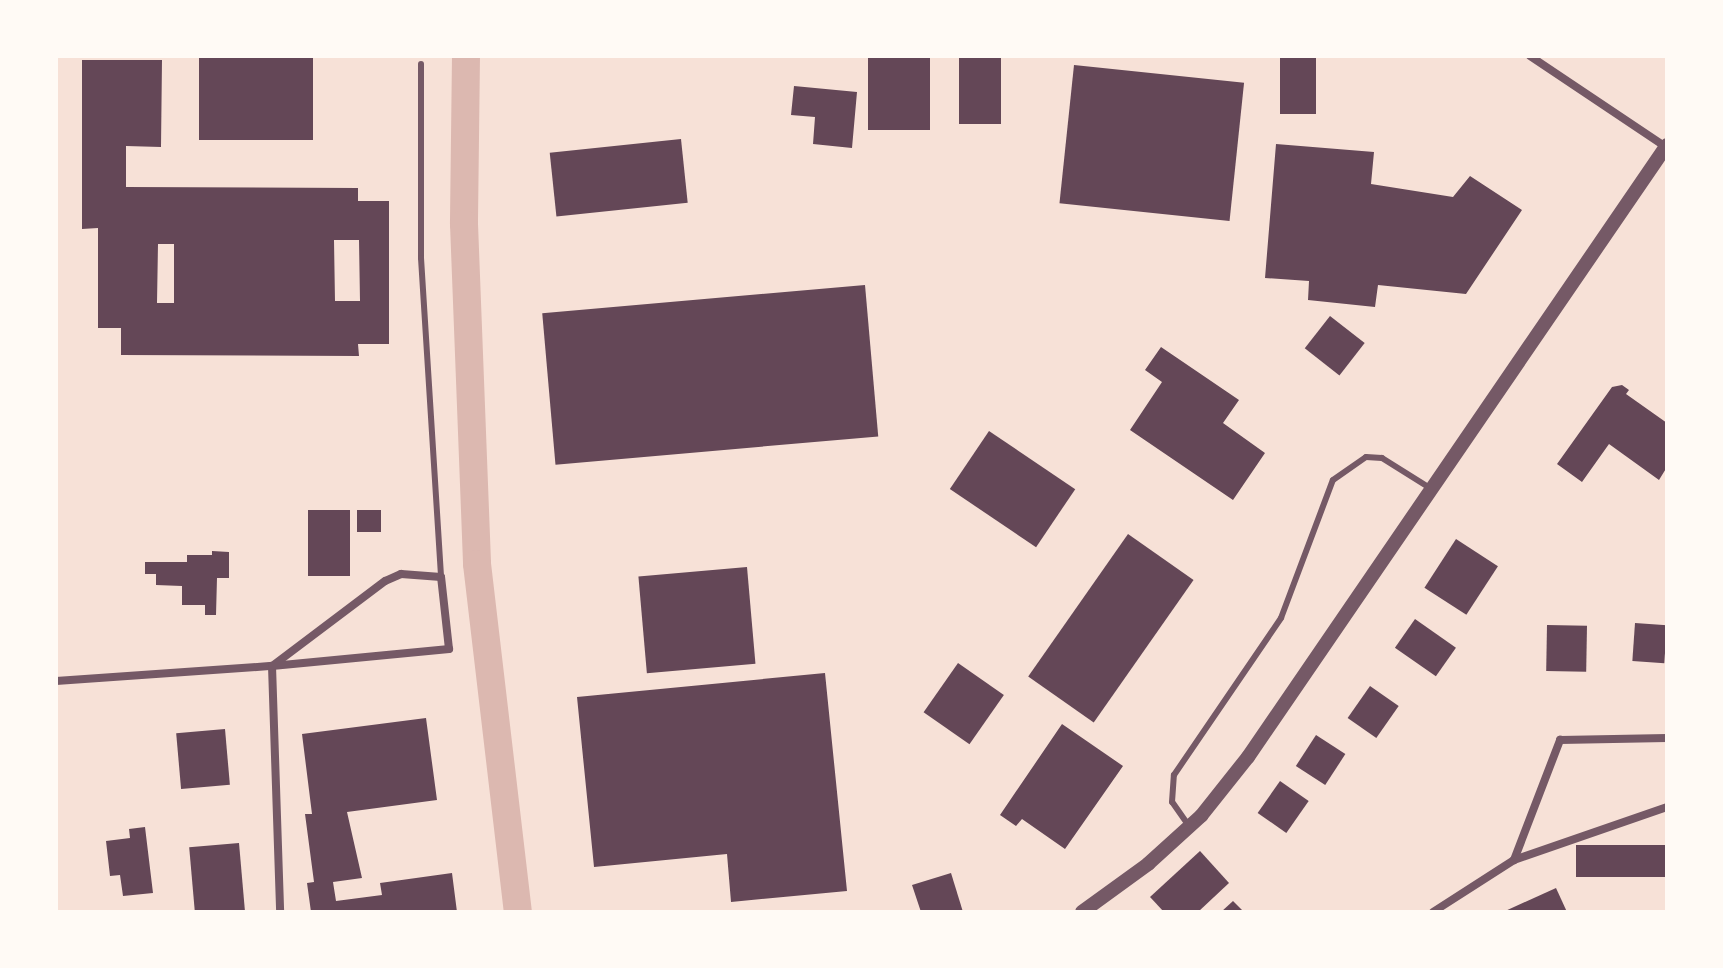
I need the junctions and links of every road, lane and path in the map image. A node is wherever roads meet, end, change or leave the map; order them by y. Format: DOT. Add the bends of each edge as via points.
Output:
graph roads {
  1 [pos="1530,56"];
  2 [pos="421,64"];
  3 [pos="1666,146"];
  4 [pos="1433,490"];
  5 [pos="441,577"];
  6 [pos="272,666"];
  7 [pos="56,681"];
  8 [pos="1667,738"];
  9 [pos="1667,807"];
  10 [pos="1189,826"];
  11 [pos="1514,860"];
  12 [pos="280,912"];
  13 [pos="1082,912"];
  14 [pos="1433,912"];
  1 -- 3 [label="street"];
  2 -- 5 [label="lane" via="421,258"];
  3 -- 4 [label="street"];
  4 -- 10 [label="street" via="1300,686"];
  4 -- 10 [label="lane" via="1382,458 1366,457 1333,480 1281,618 1174,775 1172,802"];
  5 -- 6 [label="street" via="401,574 385,581"];
  5 -- 6 [label="street" via="449,649"];
  6 -- 7 [label="street"];
  6 -- 12 [label="street"];
  8 -- 11 [label="street" via="1560,740"];
  9 -- 11 [label="street"];
  10 -- 13 [label="street"];
  11 -- 14 [label="street"];
}
